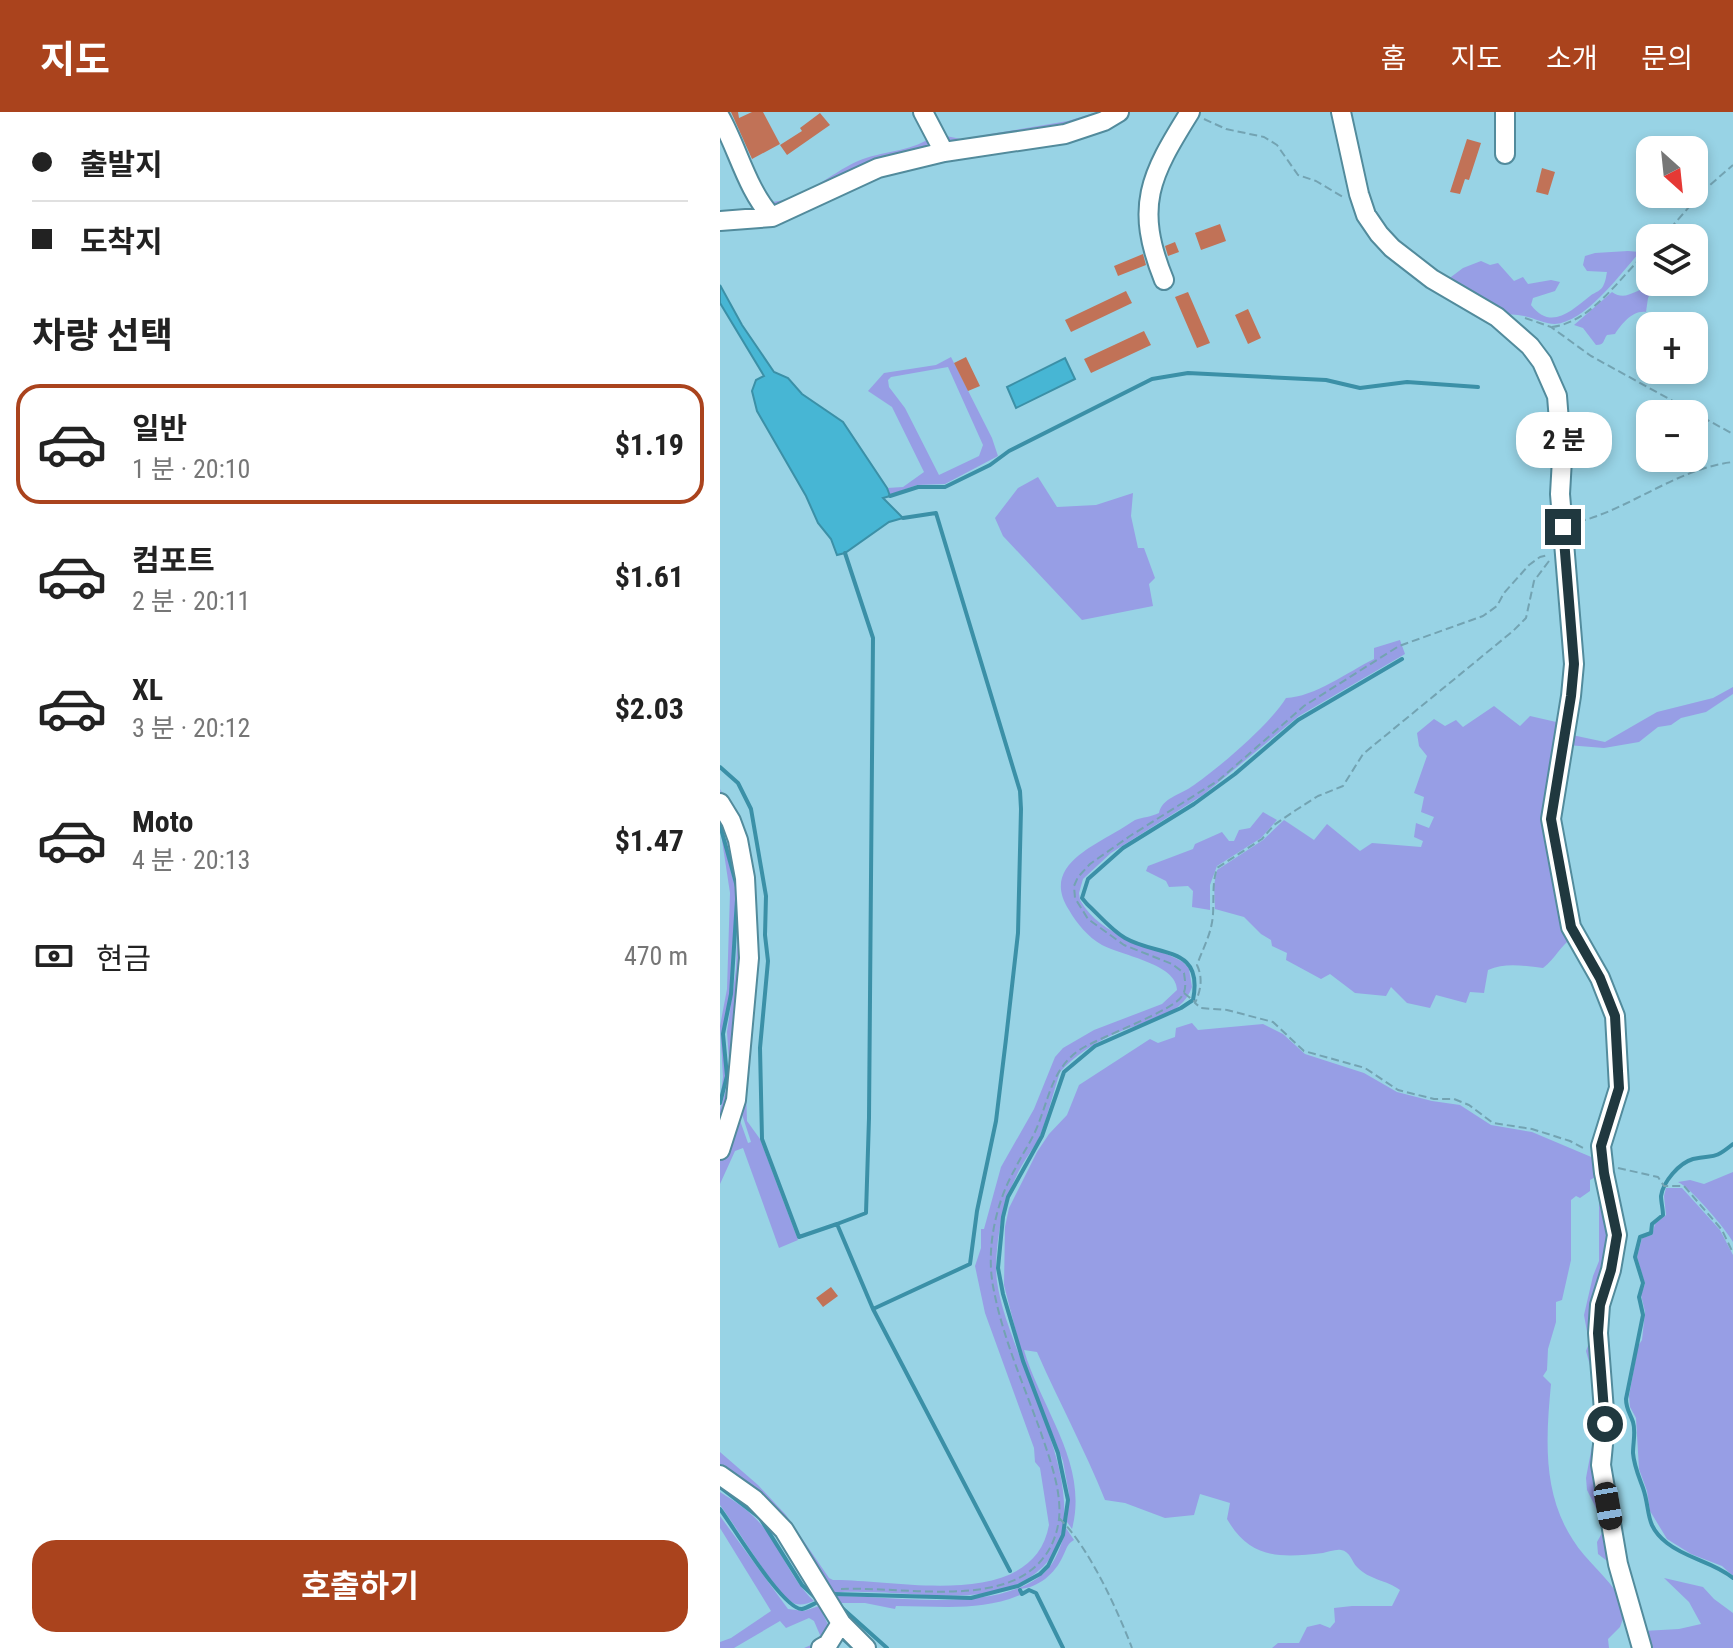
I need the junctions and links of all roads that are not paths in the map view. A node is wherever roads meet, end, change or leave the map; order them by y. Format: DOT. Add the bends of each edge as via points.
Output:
graph roads {
  1 [pos="923,112"];
  2 [pos="1119,112"];
  3 [pos="1341,112"];
  4 [pos="1505,112"];
  5 [pos="1196,114"];
  6 [pos="720,117"];
  7 [pos="944,152"];
  8 [pos="1505,154"];
  9 [pos="772,217"];
  10 [pos="720,221"];
  11 [pos="1164,280"];
  12 [pos="720,803"];
  13 [pos="720,1150"];
  14 [pos="720,1475"];
  15 [pos="841,1623"];
  16 [pos="821,1648"];
  17 [pos="866,1648"];
  18 [pos="1642,1648"];
  1 -- 7 [label="street"];
  2 -- 7 [label="street" via="1065,134"];
  3 -- 18 [label="street" via="1359,194 1379,234 1432,279 1497,317 1530,346 1557,396 1574,664 1551,819 1571,927 1615,1016 1619,1088 1602,1158 1617,1235 1598,1333 1605,1424 1601,1465 1618,1564"];
  4 -- 8 [label="street"];
  5 -- 11 [label="street" via="1161,161 1151,184 1151,248"];
  6 -- 9 [label="street"];
  7 -- 9 [label="street" via="863,173"];
  9 -- 10 [label="street"];
  12 -- 13 [label="street" via="738,840 749,958 736,1100"];
  14 -- 15 [label="street" via="784,1530"];
  15 -- 16 [label="street"];
  15 -- 17 [label="street"];
}
